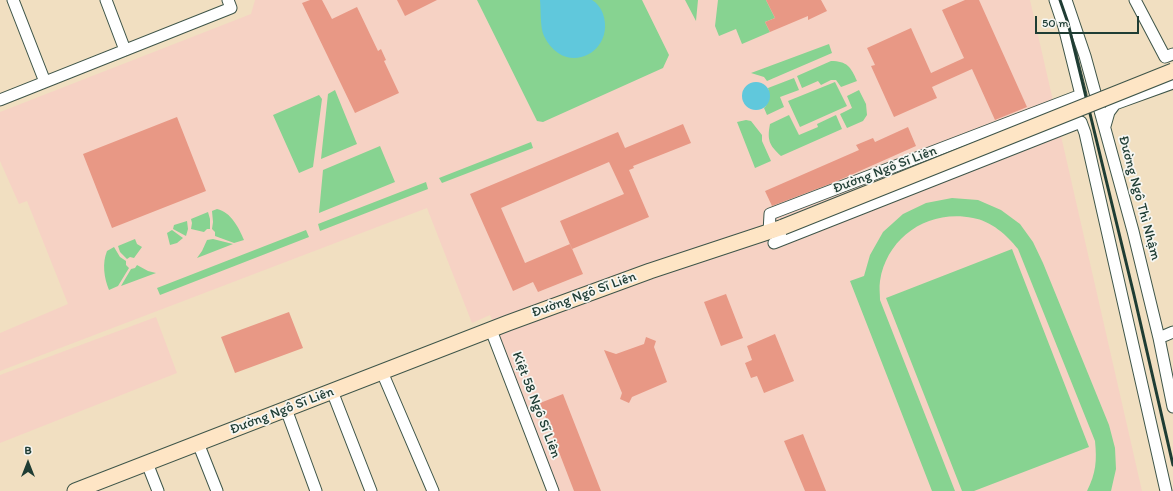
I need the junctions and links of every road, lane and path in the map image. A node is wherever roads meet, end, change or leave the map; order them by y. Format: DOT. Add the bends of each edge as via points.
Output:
graph roads {
  1 [pos="13,0"];
  2 [pos="106,0"];
  3 [pos="228,0"];
  4 [pos="1055,0"];
  5 [pos="1066,0"];
  6 [pos="1135,0"];
  7 [pos="124,50"];
  8 [pos="1173,54"];
  9 [pos="1173,71"];
  10 [pos="45,82"];
  11 [pos="1173,83"];
  12 [pos="0,100"];
  13 [pos="1105,126"];
  14 [pos="775,234"];
  15 [pos="491,330"];
  16 [pos="1173,332"];
  17 [pos="1159,338"];
  18 [pos="382,372"];
  19 [pos="332,391"];
  20 [pos="1173,407"];
  21 [pos="286,409"];
  22 [pos="198,443"];
  23 [pos="147,463"];
  24 [pos="75,491"];
  25 [pos="158,491"];
  26 [pos="217,491"];
  27 [pos="316,491"];
  28 [pos="371,491"];
  29 [pos="433,491"];
  30 [pos="553,491"];
  31 [pos="1166,491"];
  1 -- 10 [label="street"];
  2 -- 7 [label="street"];
  3 -- 7 [label="street" via="231,8"];
  4 -- 14 [label="street, Đường Ngô Sĩ Liên" via="1081,95 770,214"];
  5 -- 13 [label="street, Đường Ngô Thì Nhậm"];
  6 -- 8 [label="street" via="1165,57"];
  7 -- 10 [label="street"];
  9 -- 14 [label="street, Đường Ngô Sĩ Liên, bridge"];
  10 -- 12 [label="street"];
  11 -- 13 [label="street" via="1116,104 1109,112"];
  13 -- 17 [label="street, Đường Ngô Thì Nhậm"];
  14 -- 15 [label="street, Đường Ngô Sĩ Liên" via="650,271"];
  14 -- 31 [label="street" via="1081,122"];
  15 -- 18 [label="street, Đường Ngô Sĩ Liên"];
  15 -- 30 [label="street, Kiệt 58 Ngô Sĩ Liên"];
  16 -- 17 [label="street"];
  17 -- 20 [label="street, Đường Ngô Thì Nhậm"];
  18 -- 19 [label="street, Đường Ngô Sĩ Liên"];
  18 -- 29 [label="street"];
  19 -- 21 [label="street, Đường Ngô Sĩ Liên"];
  19 -- 28 [label="street"];
  21 -- 22 [label="street, Đường Ngô Sĩ Liên"];
  21 -- 27 [label="street"];
  22 -- 23 [label="street, Đường Ngô Sĩ Liên"];
  22 -- 26 [label="street"];
  23 -- 24 [label="street, Đường Ngô Sĩ Liên"];
  23 -- 25 [label="street"];
}
